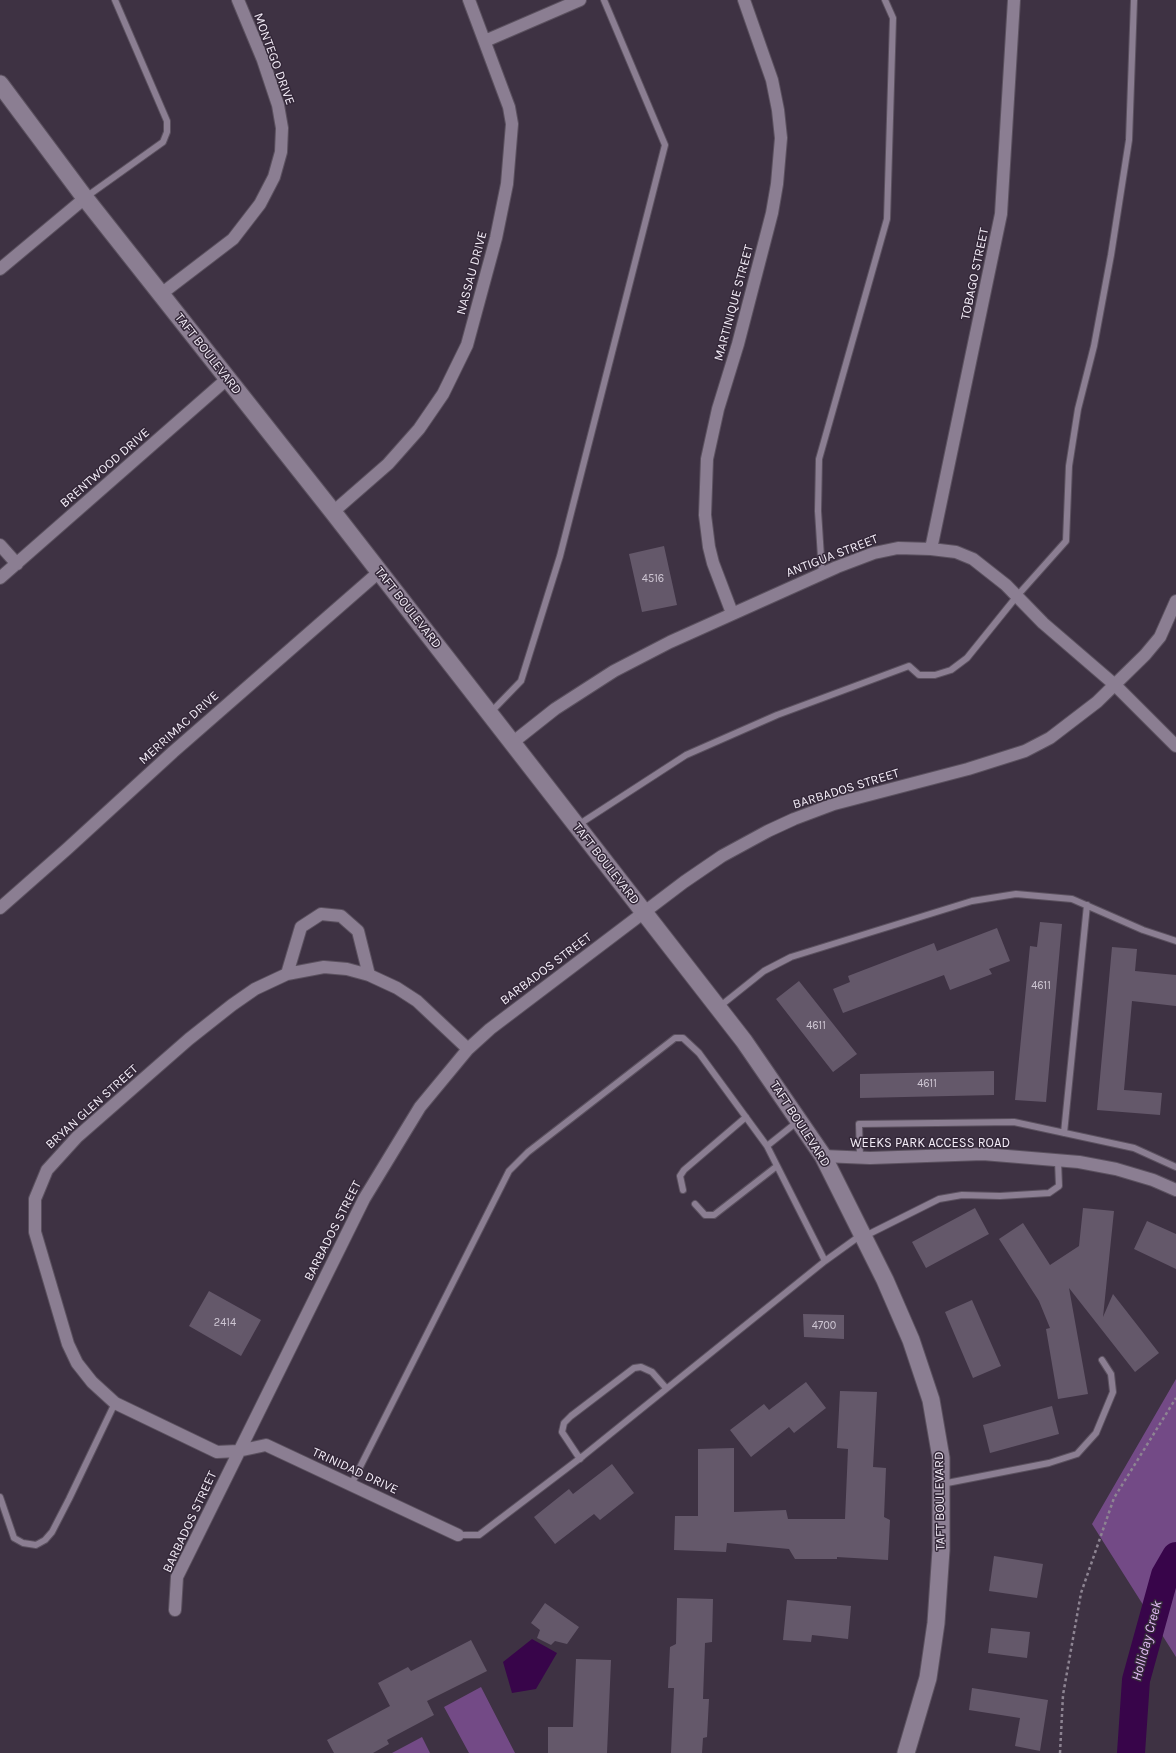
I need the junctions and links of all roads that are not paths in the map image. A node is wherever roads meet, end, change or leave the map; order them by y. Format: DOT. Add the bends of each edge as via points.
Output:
graph roads {
  1 [pos="115,0"];
  2 [pos="238,0"];
  3 [pos="469,0"];
  4 [pos="580,0"];
  5 [pos="604,0"];
  6 [pos="744,0"];
  7 [pos="885,0"];
  8 [pos="1014,0"];
  9 [pos="1134,0"];
  10 [pos="485,41"];
  11 [pos="2,91"];
  12 [pos="85,198"];
  13 [pos="0,269"];
  14 [pos="161,294"];
  15 [pos="227,379"];
  16 [pos="333,512"];
  17 [pos="0,545"];
  18 [pos="931,549"];
  19 [pos="17,564"];
  20 [pos="380,572"];
  21 [pos="822,573"];
  22 [pos="0,578"];
  23 [pos="1017,596"];
  24 [pos="1176,601"];
  25 [pos="732,613"];
  26 [pos="1115,685"];
  27 [pos="490,714"];
  28 [pos="512,743"];
  29 [pos="1176,746"];
  30 [pos="577,826"];
  31 [pos="1087,906"];
  32 [pos="0,908"];
  33 [pos="644,913"];
  34 [pos="1176,941"];
  35 [pos="287,974"];
  36 [pos="369,975"];
  37 [pos="718,1008"];
  38 [pos="468,1049"];
  39 [pos="746,1117"];
  40 [pos="800,1120"];
  41 [pos="1064,1133"];
  42 [pos="767,1146"];
  43 [pos="823,1156"];
  44 [pos="860,1157"];
  45 [pos="1058,1161"];
  46 [pos="777,1166"];
  47 [pos="1176,1167"];
  48 [pos="683,1190"];
  49 [pos="1176,1190"];
  50 [pos="695,1204"];
  51 [pos="863,1236"];
  52 [pos="825,1261"];
  53 [pos="1102,1360"];
  54 [pos="666,1388"];
  55 [pos="115,1403"];
  56 [pos="238,1451"];
  57 [pos="580,1459"];
  58 [pos="351,1485"];
  59 [pos="941,1485"];
  60 [pos="0,1497"];
  61 [pos="458,1535"];
  62 [pos="175,1610"];
  63 [pos="906,1753"];
  1 -- 12 [label="lane" via="167,120 167,132 163,142"];
  2 -- 14 [label="street, MONTEGO DRIVE" via="263,60 278,105 282,128 281,152 274,177 260,204 233,239"];
  3 -- 10 [label="street, NASSAU DRIVE"];
  4 -- 10 [label="street"];
  5 -- 27 [label="lane" via="665,145 560,556 521,680"];
  6 -- 25 [label="street, MARTINIQUE STREET" via="772,80 781,138 772,213 707,458 706,515 709,547"];
  7 -- 21 [label="lane" via="893,18 887,219 819,459 818,511"];
  8 -- 18 [label="street, TOBAGO STREET" via="1001,214"];
  9 -- 23 [label="lane" via="1129,140 1107,278 1094,346 1078,409 1069,466 1066,540"];
  10 -- 16 [label="street, NASSAU DRIVE" via="509,108 512,124 508,184 467,345 443,394 419,430 388,464"];
  11 -- 12 [label="street, TAFT BOULEVARD"];
  12 -- 13 [label="street"];
  12 -- 14 [label="street, TAFT BOULEVARD"];
  14 -- 15 [label="street, TAFT BOULEVARD"];
  15 -- 16 [label="street, TAFT BOULEVARD"];
  15 -- 19 [label="street, BRENTWOOD DRIVE"];
  16 -- 20 [label="street, TAFT BOULEVARD"];
  17 -- 19 [label="street"];
  18 -- 21 [label="street, ANTIGUA STREET" via="898,548"];
  18 -- 23 [label="street, ANTIGUA STREET" via="956,552 973,559"];
  19 -- 22 [label="street, BRENTWOOD DRIVE"];
  20 -- 27 [label="street, TAFT BOULEVARD"];
  20 -- 32 [label="street, MERRIMAC DRIVE" via="179,747"];
  21 -- 25 [label="street, ANTIGUA STREET"];
  23 -- 26 [label="street, ANTIGUA STREET"];
  23 -- 30 [label="lane" via="966,658 951,670 935,675 919,675 910,666 777,714 686,755"];
  24 -- 26 [label="street, BARBADOS STREET" via="1160,636 1145,656"];
  25 -- 28 [label="street, ANTIGUA STREET" via="614,671 555,709"];
  26 -- 29 [label="street, ANTIGUA STREET"];
  26 -- 33 [label="street, BARBADOS STREET" via="1050,738 1025,751 968,769 834,804 794,818 722,856"];
  27 -- 28 [label="street, TAFT BOULEVARD"];
  28 -- 30 [label="street, TAFT BOULEVARD"];
  30 -- 33 [label="street, TAFT BOULEVARD"];
  31 -- 34 [label="lane"];
  31 -- 37 [label="lane" via="1072,899 1048,895 1016,894 972,901 791,957 764,971"];
  31 -- 41 [label="lane"];
  33 -- 37 [label="street, TAFT BOULEVARD"];
  33 -- 38 [label="street, BARBADOS STREET" via="490,1029"];
  35 -- 36 [label="street, BRYAN GLEN STREET" via="324,967 347,969"];
  35 -- 36 [label="street" via="301,927 321,914 341,916 358,931"];
  35 -- 55 [label="street, BRYAN GLEN STREET" via="255,989 190,1039 58,1155 47,1170 35,1199 35,1232 68,1344 77,1363 92,1382"];
  36 -- 38 [label="street, BRYAN GLEN STREET" via="398,988 417,1001"];
  37 -- 40 [label="street, TAFT BOULEVARD"];
  38 -- 56 [label="street, BARBADOS STREET" via="420,1107 364,1199"];
  39 -- 42 [label="lane"];
  39 -- 48 [label="lane" via="684,1170 680,1176"];
  39 -- 58 [label="lane" via="699,1053 683,1038 675,1038 528,1152 509,1171"];
  40 -- 42 [label="lane"];
  40 -- 43 [label="street, TAFT BOULEVARD"];
  41 -- 44 [label="lane" via="1014,1122 859,1124"];
  41 -- 47 [label="lane" via="1134,1148"];
  42 -- 46 [label="lane"];
  43 -- 44 [label="street, WEEKS PARK ACCESS ROAD"];
  43 -- 51 [label="street, TAFT BOULEVARD"];
  44 -- 45 [label="street, WEEKS PARK ACCESS ROAD" via="983,1154"];
  45 -- 49 [label="street, WEEKS PARK ACCESS ROAD" via="1116,1169"];
  45 -- 51 [label="lane" via="1060,1186 1049,1193 962,1195 939,1199"];
  46 -- 50 [label="lane" via="714,1215 705,1215"];
  46 -- 52 [label="lane"];
  51 -- 52 [label="lane"];
  51 -- 59 [label="street, TAFT BOULEVARD" via="911,1340 931,1400 940,1458"];
  52 -- 54 [label="lane"];
  53 -- 59 [label="lane" via="1111,1374 1113,1392 1096,1433 1077,1454 1049,1463"];
  54 -- 57 [label="lane"];
  54 -- 57 [label="lane" via="652,1372 641,1367 634,1368 570,1416 562,1432"];
  55 -- 56 [label="street, BRYAN GLEN STREET" via="217,1452"];
  55 -- 60 [label="lane" via="69,1499 45,1540 36,1545 23,1543 14,1538"];
  56 -- 58 [label="street, TRINIDAD DRIVE" via="266,1445"];
  56 -- 62 [label="street, BARBADOS STREET" via="178,1577"];
  57 -- 61 [label="lane" via="479,1535"];
  58 -- 61 [label="street, TRINIDAD DRIVE"];
  59 -- 63 [label="street, TAFT BOULEVARD" via="941,1550 936,1623 928,1678"];
}
